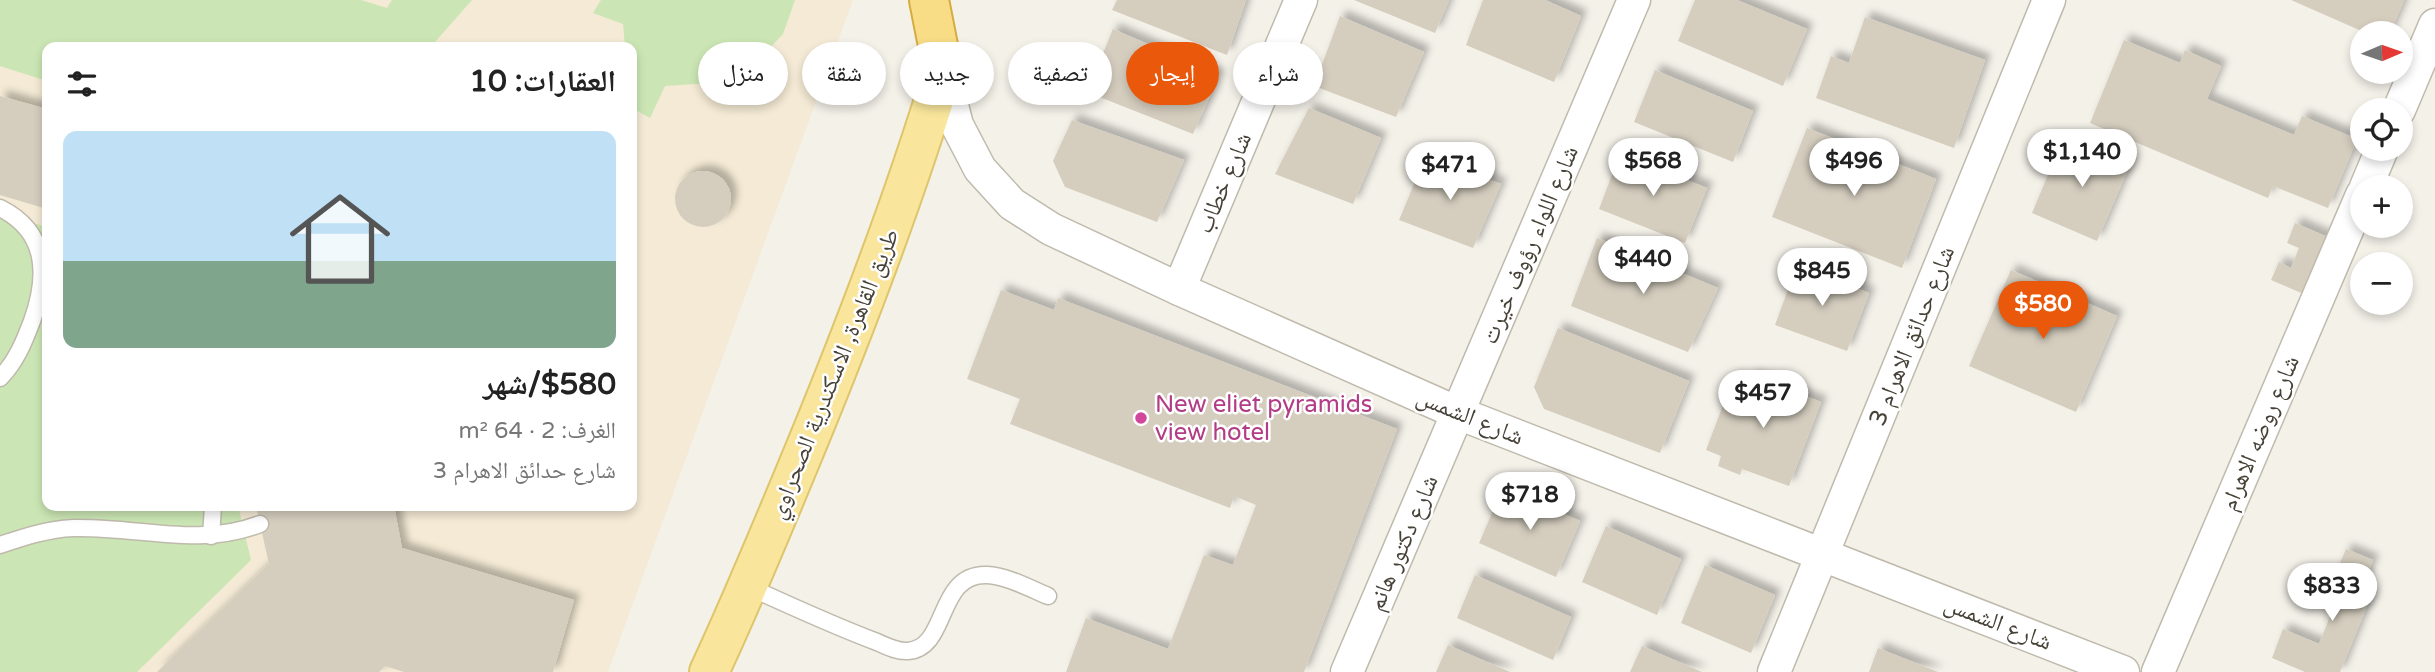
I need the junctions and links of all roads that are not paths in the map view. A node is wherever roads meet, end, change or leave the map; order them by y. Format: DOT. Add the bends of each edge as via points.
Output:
graph roads {
  1 [pos="929,0"];
  2 [pos="1301,0"];
  3 [pos="1634,0"];
  4 [pos="2049,0"];
  5 [pos="2435,25"];
  6 [pos="937,42"];
  7 [pos="2404,98"];
  8 [pos="933,105"];
  9 [pos="952,105"];
  10 [pos="0,208"];
  11 [pos="2350,223"];
  12 [pos="42,263"];
  13 [pos="42,287"];
  14 [pos="1179,289"];
  15 [pos="0,378"];
  16 [pos="1458,413"];
  17 [pos="213,511"];
  18 [pos="260,524"];
  19 [pos="211,536"];
  20 [pos="0,545"];
  21 [pos="1823,555"];
  22 [pos="749,587"];
  23 [pos="1048,596"];
  24 [pos="709,672"];
  25 [pos="1348,672"];
  26 [pos="1774,672"];
  27 [pos="2123,672"];
  28 [pos="2158,672"];
  1 -- 6 [label="highway"];
  2 -- 14 [label="street, شارع خطاب"];
  3 -- 16 [label="street, شارع اللواء رؤوف خيرت"];
  4 -- 21 [label="street, شارع حدائق الاهرام 3"];
  5 -- 7 [label="street"];
  8 -- 22 [label="main road, طريق القاهرة, الاسكندرية الصحراوي" via="876,272"];
  9 -- 14 [label="street, شارع الشمس" via="980,169 1012,204 1051,229"];
  10 -- 12 [label="lane" via="16,217 36,243"];
  11 -- 28 [label="street, شارع روضه الاهرام"];
  13 -- 15 [label="lane" via="24,341"];
  14 -- 16 [label="street, شارع الشمس"];
  16 -- 21 [label="street, شارع الشمس"];
  16 -- 25 [label="street, شارع دكتور هانم"];
  17 -- 19 [label="lane"];
  18 -- 19 [label="lane"];
  19 -- 20 [label="lane" via="73,528"];
  21 -- 26 [label="street, شارع حدائق الاهرام 3"];
  21 -- 27 [label="street, شارع الشمس"];
  22 -- 23 [label="lane" via="905,652 926,643 954,590 973,577 996,576"];
  22 -- 24 [label="main road, طريق القاهرة, الاسكندرية الصحراوي"];
}
